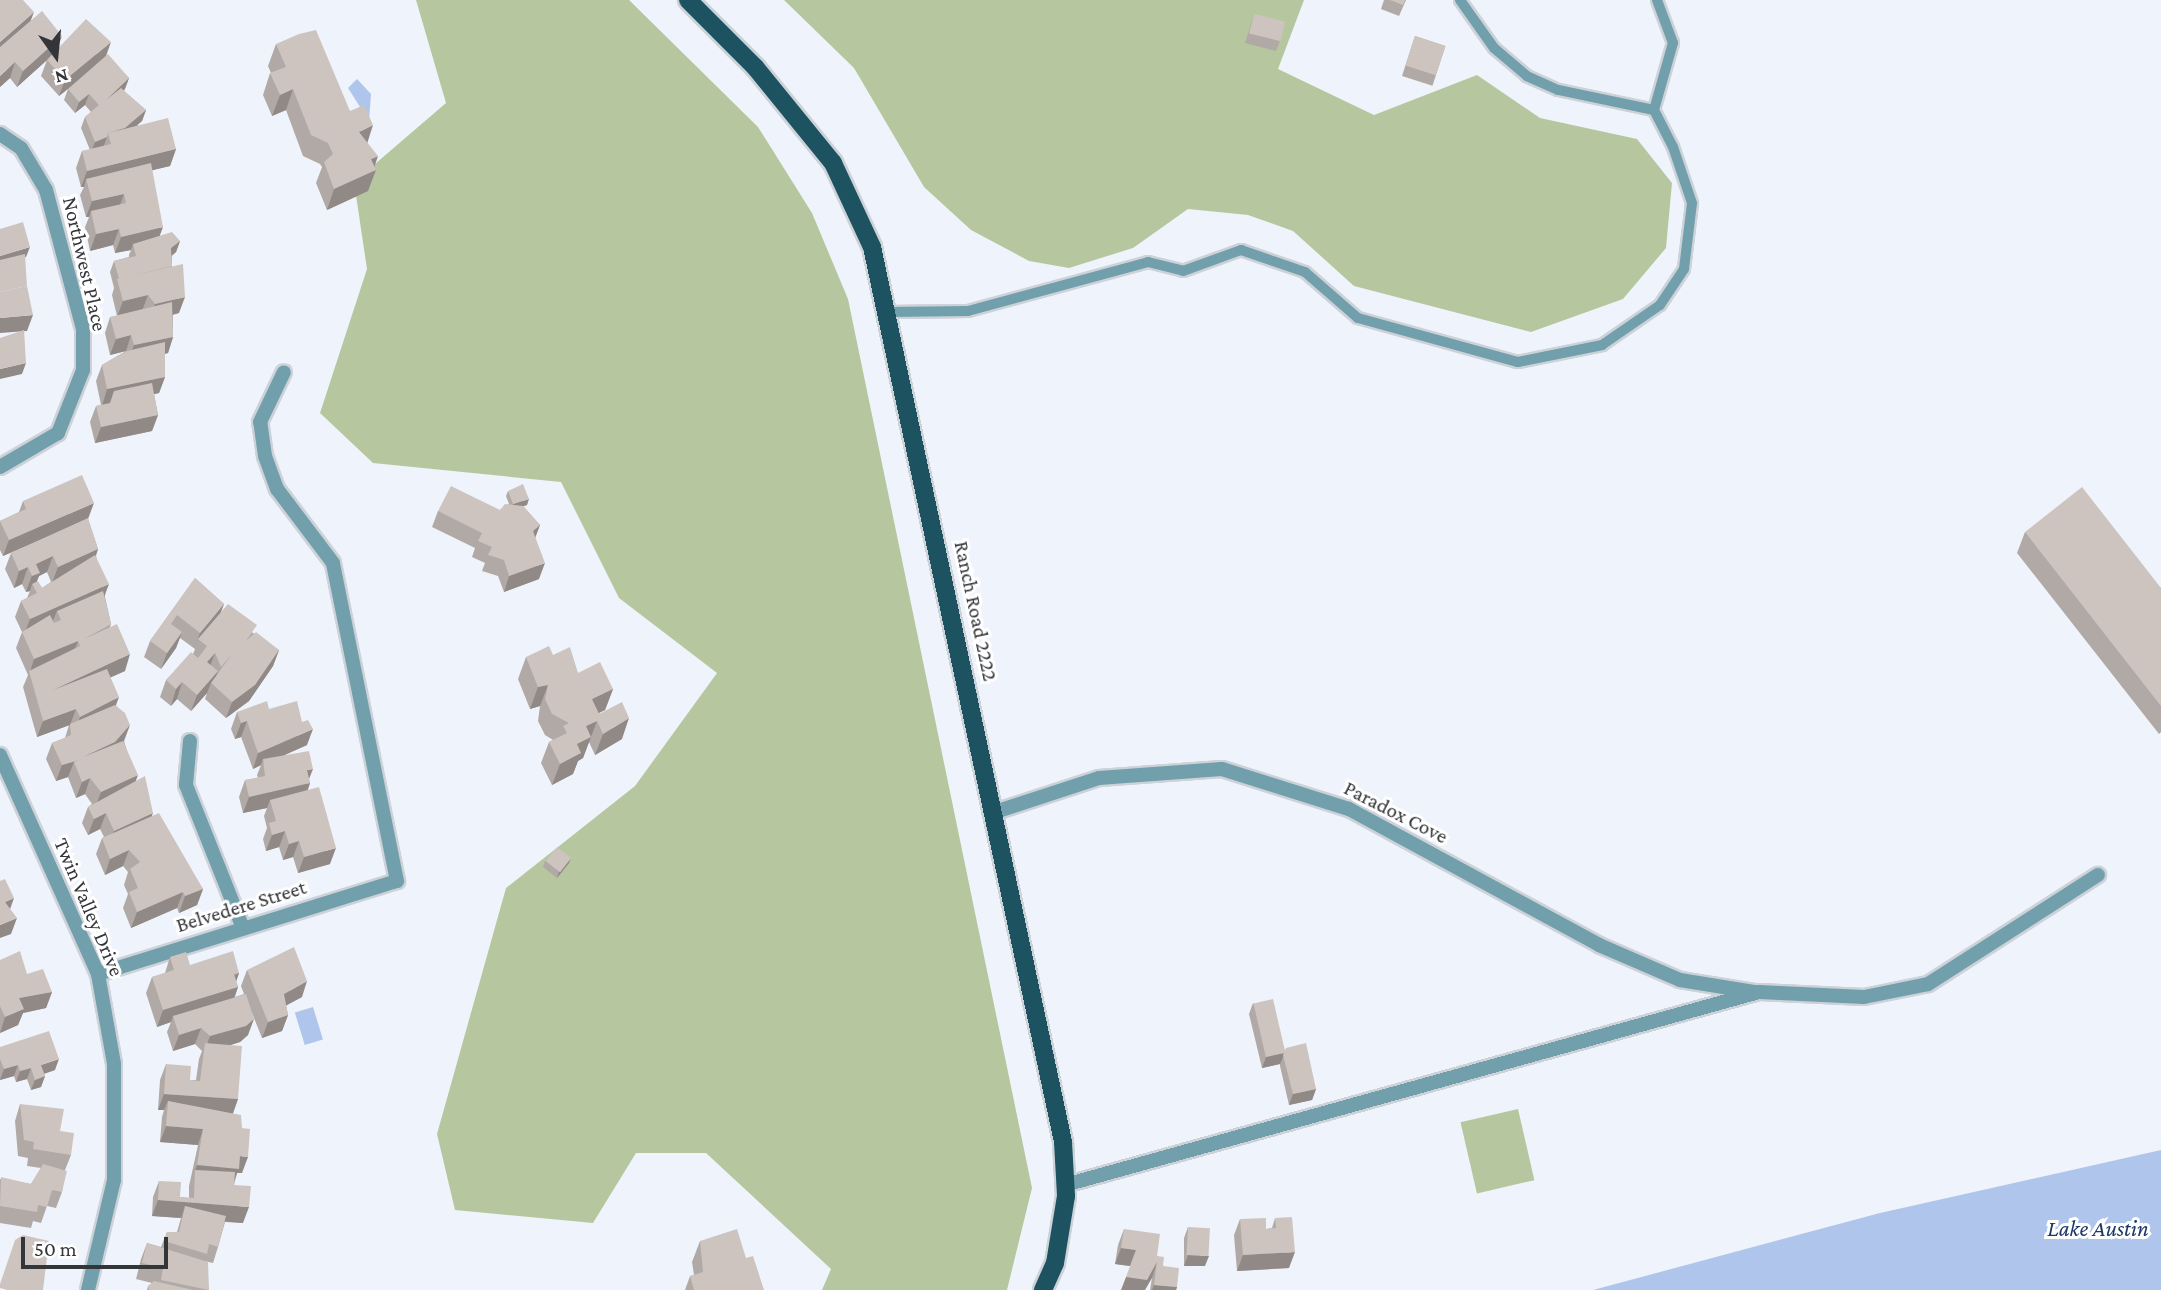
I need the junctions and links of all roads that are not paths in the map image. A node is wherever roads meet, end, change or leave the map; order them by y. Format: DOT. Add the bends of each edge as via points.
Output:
graph roads {
  1 [pos="688,0"];
  2 [pos="1460,0"];
  3 [pos="1657,0"];
  4 [pos="1654,110"];
  5 [pos="0,134"];
  6 [pos="889,312"];
  7 [pos="284,372"];
  8 [pos="0,467"];
  9 [pos="190,741"];
  10 [pos="0,755"];
  11 [pos="995,813"];
  12 [pos="2098,875"];
  13 [pos="242,926"];
  14 [pos="98,974"];
  15 [pos="1759,992"];
  16 [pos="1065,1185"];
  17 [pos="88,1290"];
  18 [pos="1043,1290"];
  1 -- 6 [label="main road, Ranch Road 2222" via="755,67 833,163 872,247"];
  2 -- 4 [label="lane" via="1494,48 1527,76 1558,90"];
  3 -- 4 [label="lane" via="1671,26 1673,51"];
  4 -- 6 [label="lane" via="1692,203 1684,269 1660,305 1636,326 1602,345 1557,357 1518,362 1358,318 1305,272 1241,250 1183,271 1148,262 968,311"];
  5 -- 8 [label="street, Northwest Place" via="21,149 46,190 83,329 83,370 58,433"];
  6 -- 11 [label="main road, Ranch Road 2222"];
  7 -- 13 [label="street, Belvedere Street" via="260,422 265,456 278,489 333,564 397,881"];
  9 -- 13 [label="street" via="186,785"];
  10 -- 14 [label="street, Twin Valley Drive"];
  11 -- 15 [label="street, Paradox Cove" via="1099,778 1222,769 1349,809 1599,945 1680,980"];
  11 -- 16 [label="main road, Ranch Road 2222" via="1063,1142"];
  12 -- 15 [label="street" via="1928,984 1864,997"];
  13 -- 14 [label="street, Belvedere Street"];
  14 -- 17 [label="street, Twin Valley Drive" via="118,1124 114,1180"];
  15 -- 16 [label="street"];
  16 -- 18 [label="main road, Ranch Road 2222" via="1055,1263"];
}
